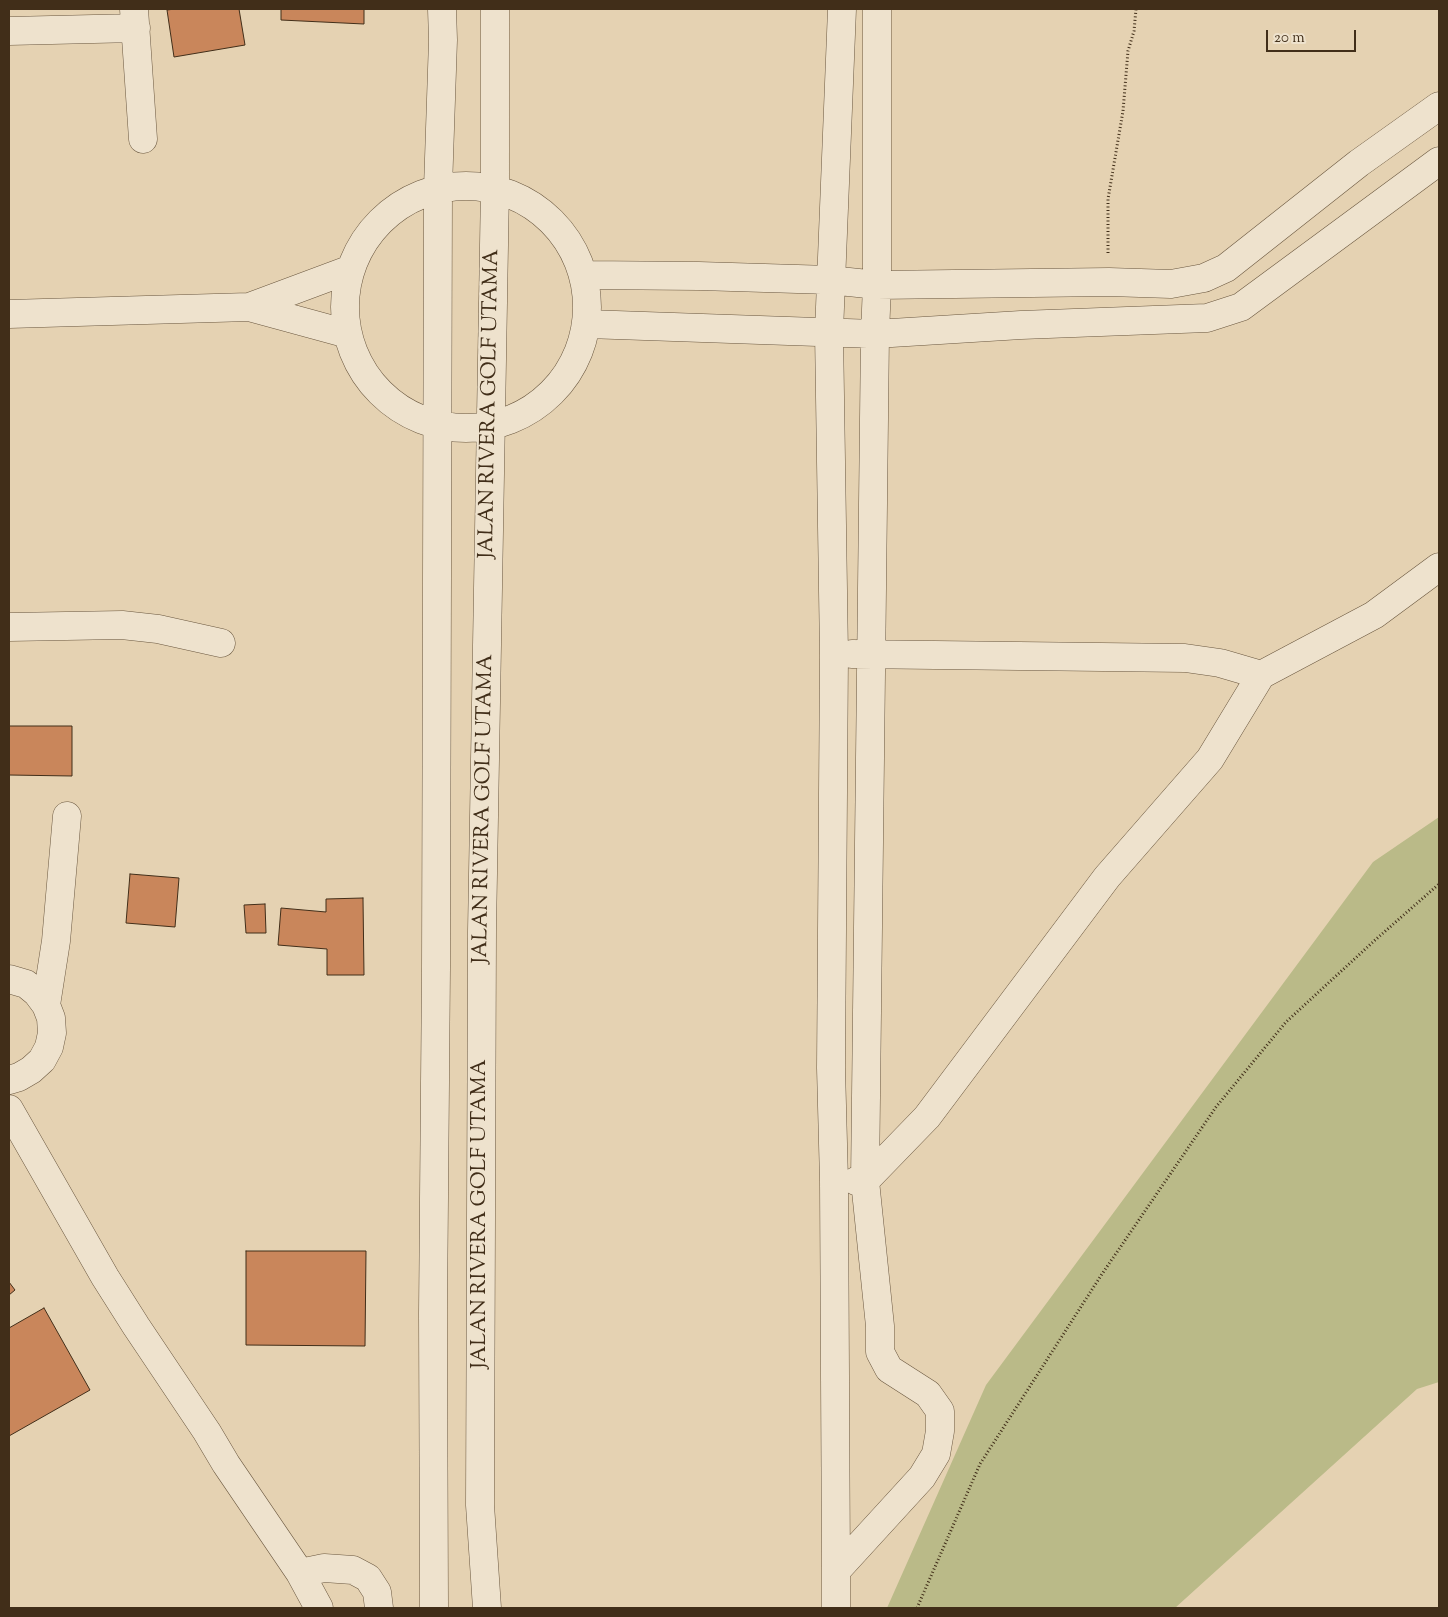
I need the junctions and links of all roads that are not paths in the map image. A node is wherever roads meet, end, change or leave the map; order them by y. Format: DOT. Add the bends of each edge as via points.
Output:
graph roads {
  1 [pos="442,9"];
  2 [pos="494,9"];
  3 [pos="842,9"];
  4 [pos="877,9"];
  5 [pos="135,19"];
  6 [pos="9,31"];
  7 [pos="1439,106"];
  8 [pos="143,139"];
  9 [pos="1439,161"];
  10 [pos="438,188"];
  11 [pos="495,188"];
  12 [pos="1261,240"];
  13 [pos="351,269"];
  14 [pos="584,274"];
  15 [pos="1287,274"];
  16 [pos="830,280"];
  17 [pos="877,285"];
  18 [pos="248,307"];
  19 [pos="9,314"];
  20 [pos="587,324"];
  21 [pos="829,332"];
  22 [pos="348,334"];
  23 [pos="875,334"];
  24 [pos="437,425"];
  25 [pos="491,426"];
  26 [pos="1439,567"];
  27 [pos="9,627"];
  28 [pos="221,643"];
  29 [pos="871,654"];
  30 [pos="834,655"];
  31 [pos="1261,675"];
  32 [pos="67,816"];
  33 [pos="9,979"];
  34 [pos="46,1005"];
  35 [pos="9,1080"];
  36 [pos="9,1109"];
  37 [pos="834,1181"];
  38 [pos="865,1181"];
  39 [pos="836,1571"];
  40 [pos="300,1573"];
  41 [pos="319,1608"];
  42 [pos="379,1608"];
  43 [pos="434,1608"];
  44 [pos="487,1608"];
  45 [pos="836,1608"];
  1 -- 10 [label="street"];
  2 -- 11 [label="street, JALAN RIVERA GOLF UTAMA"];
  3 -- 16 [label="street"];
  4 -- 17 [label="street"];
  5 -- 6 [label="street"];
  5 -- 8 [label="street"];
  7 -- 12 [label="street" via="1359,163"];
  9 -- 15 [label="street"];
  10 -- 11 [label="street" via="476,184"];
  10 -- 13 [label="street" via="409,199 384,217 364,241"];
  10 -- 24 [label="street"];
  11 -- 14 [label="street" via="525,199 551,218 571,244"];
  11 -- 25 [label="street, JALAN RIVERA GOLF UTAMA"];
  12 -- 15 [label="street"];
  12 -- 17 [label="street" via="1226,268 1204,278 1171,284"];
  13 -- 18 [label="street"];
  13 -- 22 [label="street" via="345,301"];
  14 -- 16 [label="street"];
  14 -- 20 [label="street"];
  15 -- 23 [label="street" via="1242,307 1207,318"];
  16 -- 17 [label="street"];
  16 -- 21 [label="street"];
  17 -- 23 [label="street"];
  18 -- 19 [label="street"];
  18 -- 22 [label="street"];
  20 -- 21 [label="street"];
  20 -- 25 [label="street" via="576,360 555,390 526,413"];
  21 -- 23 [label="street"];
  21 -- 30 [label="street"];
  22 -- 24 [label="street" via="366,375 380,392 416,418"];
  23 -- 29 [label="street"];
  24 -- 25 [label="street" via="464,429"];
  24 -- 43 [label="street" via="432,1313"];
  25 -- 44 [label="street, JALAN RIVERA GOLF UTAMA" via="482,1000 480,1505"];
  26 -- 31 [label="street" via="1374,615"];
  27 -- 28 [label="street" via="122,625 158,629"];
  29 -- 30 [label="street"];
  29 -- 31 [label="street" via="1185,658 1220,663"];
  29 -- 38 [label="street"];
  30 -- 37 [label="street" via="831,1068"];
  31 -- 38 [label="street" via="1210,759 1107,877 927,1117"];
  32 -- 34 [label="street" via="56,941"];
  33 -- 34 [label="street" via="26,984"];
  34 -- 35 [label="street" via="52,1033 45,1054 31,1070"];
  36 -- 40 [label="street" via="115,1293"];
  37 -- 38 [label="street"];
  37 -- 39 [label="street"];
  38 -- 39 [label="street" via="880,1352 889,1369 928,1394 940,1411 940,1430 936,1454 922,1476"];
  39 -- 45 [label="street"];
  40 -- 41 [label="street"];
  40 -- 42 [label="street" via="324,1568 353,1570 368,1578 377,1592"];
}
